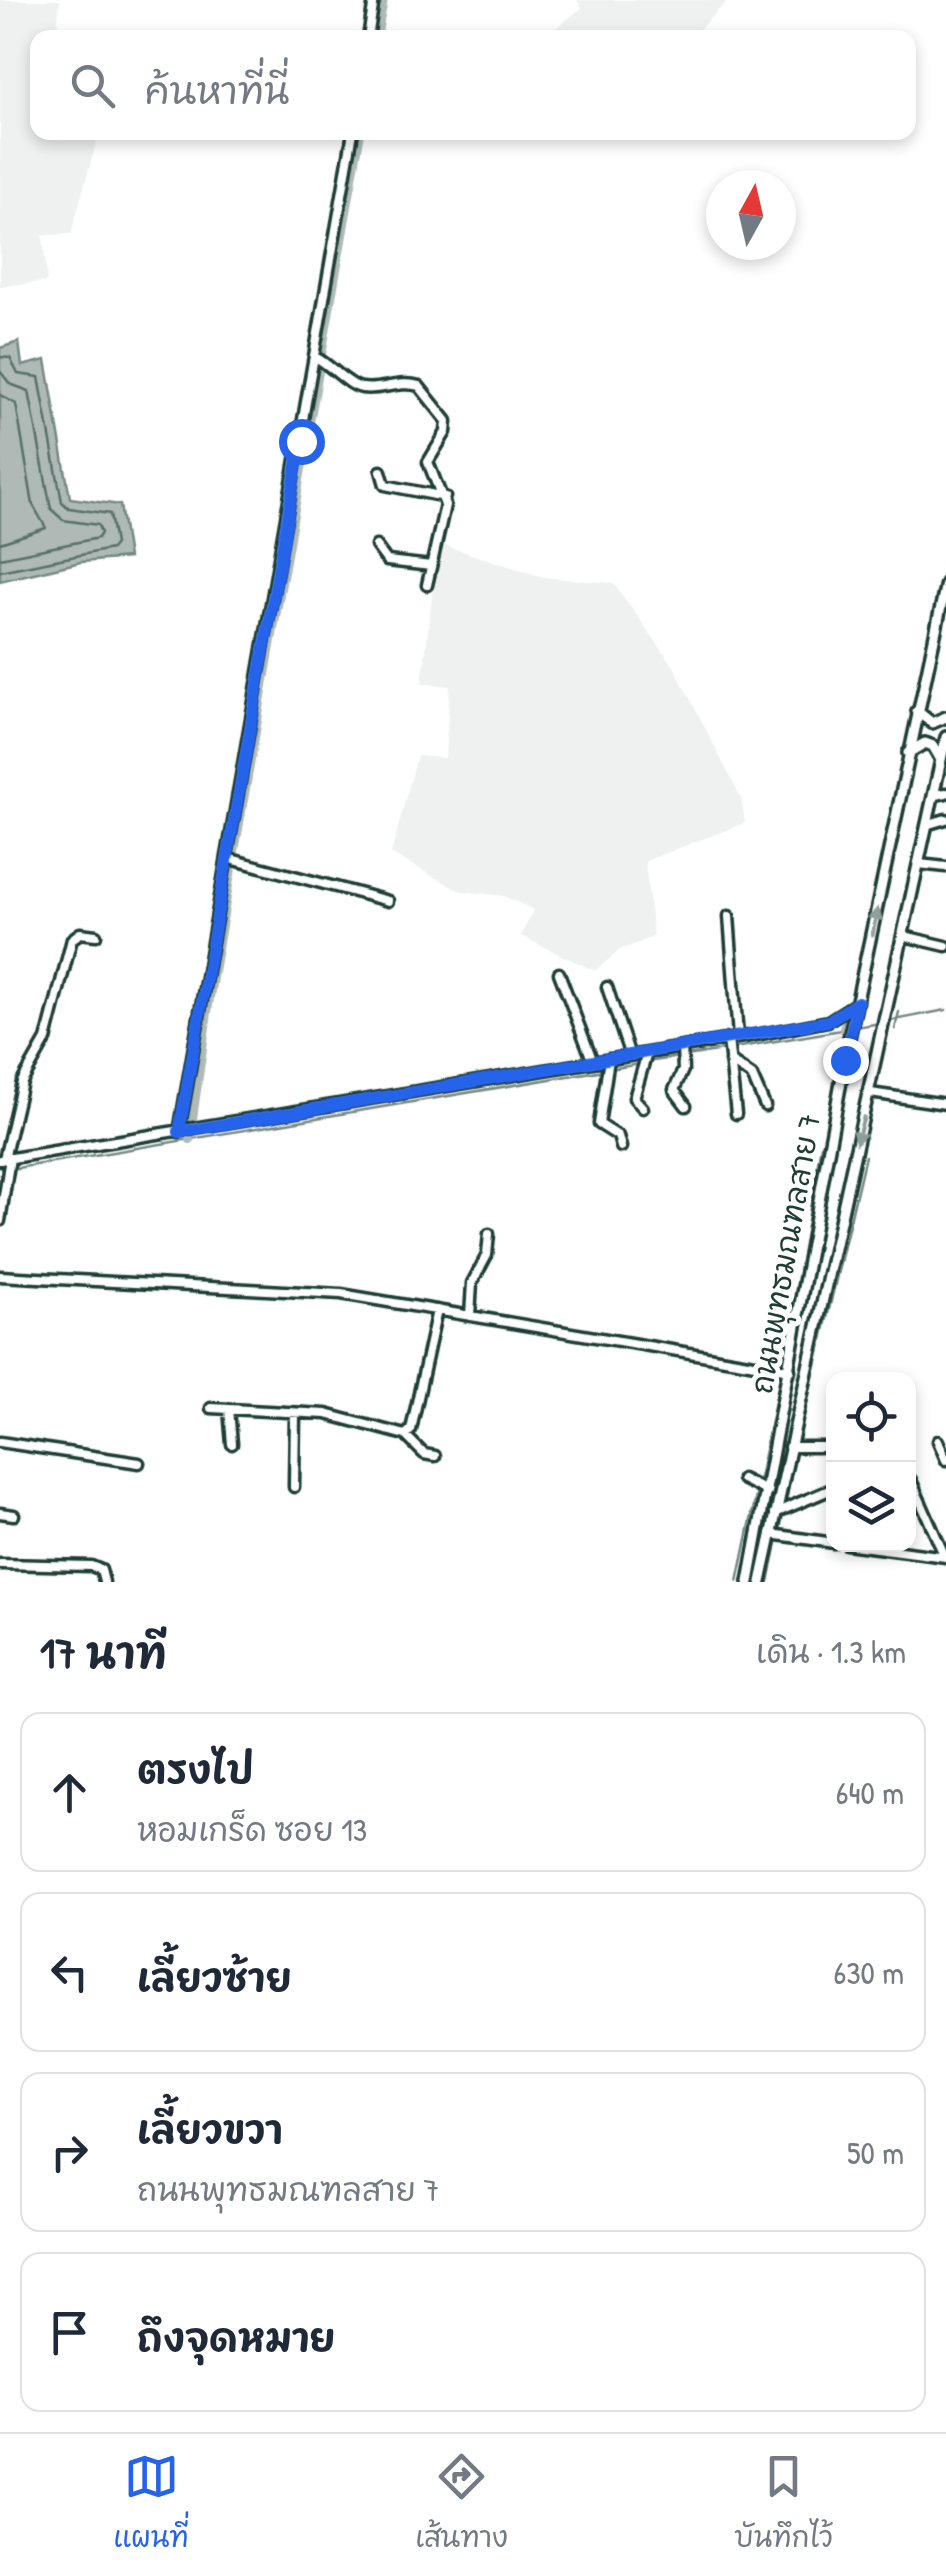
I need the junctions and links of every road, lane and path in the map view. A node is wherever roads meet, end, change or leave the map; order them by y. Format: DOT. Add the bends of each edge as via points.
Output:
graph roads {
  1 [pos="374,0"];
  2 [pos="369,30"];
  3 [pos="352,140"];
  4 [pos="320,359"];
  5 [pos="380,472"];
  6 [pos="445,497"];
  7 [pos="376,546"];
  8 [pos="431,566"];
  9 [pos="946,583"];
  10 [pos="428,584"];
  11 [pos="917,710"];
  12 [pos="946,716"];
  13 [pos="946,737"];
  14 [pos="906,755"];
  15 [pos="942,761"];
  16 [pos="940,794"];
  17 [pos="946,819"];
  18 [pos="929,824"];
  19 [pos="233,859"];
  20 [pos="920,864"];
  21 [pos="946,868"];
  22 [pos="388,900"];
  23 [pos="729,916"];
  24 [pos="96,935"];
  25 [pos="904,936"];
  26 [pos="946,946"];
  27 [pos="559,973"];
  28 [pos="606,987"];
  29 [pos="853,1004"];
  30 [pos="731,1047"];
  31 [pos="683,1054"];
  32 [pos="630,1056"];
  33 [pos="646,1060"];
  34 [pos="593,1062"];
  35 [pos="609,1066"];
  36 [pos="870,1094"];
  37 [pos="946,1104"];
  38 [pos="686,1106"];
  39 [pos="765,1106"];
  40 [pos="643,1108"];
  41 [pos="736,1114"];
  42 [pos="188,1131"];
  43 [pos="4,1142"];
  44 [pos="621,1147"];
  45 [pos="6,1160"];
  46 [pos="0,1221"];
  47 [pos="490,1234"];
  48 [pos="0,1276"];
  49 [pos="436,1310"];
  50 [pos="470,1316"];
  51 [pos="785,1370"];
  52 [pos="211,1408"];
  53 [pos="230,1409"];
  54 [pos="295,1412"];
  55 [pos="405,1435"];
  56 [pos="938,1441"];
  57 [pos="0,1442"];
  58 [pos="232,1444"];
  59 [pos="794,1447"];
  60 [pos="826,1447"];
  61 [pos="435,1456"];
  62 [pos="946,1460"];
  63 [pos="139,1463"];
  64 [pos="746,1482"];
  65 [pos="294,1487"];
  66 [pos="764,1490"];
  67 [pos="826,1491"];
  68 [pos="916,1491"];
  69 [pos="781,1511"];
  70 [pos="0,1513"];
  71 [pos="14,1515"];
  72 [pos="772,1534"];
  73 [pos="826,1542"];
  74 [pos="916,1552"];
  75 [pos="946,1557"];
  76 [pos="0,1564"];
  77 [pos="104,1582"];
  78 [pos="749,1582"];
  79 [pos="761,1582"];
  1 -- 2 [label="street"];
  3 -- 4 [label="street"];
  4 -- 6 [label="street" via="365,389 423,389 448,424 428,467"];
  4 -- 19 [label="street"];
  5 -- 6 [label="street" via="385,484"];
  6 -- 8 [label="street"];
  7 -- 8 [label="street" via="387,562"];
  8 -- 10 [label="street"];
  9 -- 11 [label="main road, ถนนพุทธมณฑลสาย 7"];
  11 -- 12 [label="main road" via="932,723"];
  11 -- 14 [label="main road, ถนนพุทธมณฑลสาย 7"];
  13 -- 15 [label="main road, ถนนพุทธมณฑลสาย 7"];
  14 -- 15 [label="main road" via="924,743"];
  29 -- 14 [label="main road, ถนนพุทธมณฑลสาย 7, one-way"];
  15 -- 16 [label="main road, ถนนพุทธมณฑลสาย 7"];
  16 -- 18 [label="main road, ถนนพุทธมณฑลสาย 7"];
  17 -- 18 [label="street"];
  18 -- 20 [label="main road, ถนนพุทธมณฑลสาย 7"];
  19 -- 22 [label="street"];
  19 -- 42 [label="street"];
  20 -- 21 [label="street"];
  20 -- 25 [label="main road, ถนนพุทธมณฑลสาย 7"];
  23 -- 30 [label="street"];
  24 -- 43 [label="street" via="80,933 72,940 46,1040 22,1082"];
  25 -- 26 [label="street"];
  25 -- 36 [label="main road, ถนนพุทธมณฑลสาย 7"];
  27 -- 34 [label="street"];
  28 -- 32 [label="street"];
  29 -- 30 [label="street" via="828,1021"];
  29 -- 51 [label="main road, ถนนพุทธมณฑลสาย 7"];
  30 -- 31 [label="street"];
  30 -- 39 [label="street"];
  30 -- 41 [label="street"];
  31 -- 33 [label="street"];
  31 -- 38 [label="street" via="674,1090"];
  32 -- 33 [label="street"];
  32 -- 35 [label="street"];
  33 -- 40 [label="street" via="634,1098"];
  34 -- 35 [label="street"];
  34 -- 42 [label="street"];
  35 -- 44 [label="street" via="599,1124 618,1136"];
  36 -- 37 [label="street"];
  36 -- 59 [label="main road, ถนนพุทธมณฑลสาย 7, one-way"];
  42 -- 45 [label="street"];
  43 -- 45 [label="street"];
  45 -- 46 [label="street"];
  47 -- 50 [label="street" via="472,1283"];
  48 -- 49 [label="street" via="309,1290"];
  49 -- 50 [label="street"];
  49 -- 55 [label="street"];
  50 -- 51 [label="street"];
  51 -- 66 [label="main road, ถนนพุทธมณฑลสาย 7"];
  52 -- 53 [label="street"];
  53 -- 54 [label="street"];
  53 -- 58 [label="street"];
  54 -- 55 [label="street"];
  54 -- 65 [label="street"];
  55 -- 61 [label="street"];
  56 -- 62 [label="street"];
  57 -- 63 [label="street"];
  59 -- 60 [label="street"];
  59 -- 69 [label="main road, ถนนพุทธมณฑลสาย 7"];
  64 -- 66 [label="street"];
  66 -- 78 [label="main road, ถนนพุทธมณฑลสาย 7"];
  67 -- 69 [label="street"];
  68 -- 75 [label="street"];
  69 -- 72 [label="main road, ถนนพุทธมณฑลสาย 7"];
  70 -- 71 [label="street"];
  72 -- 73 [label="street"];
  72 -- 79 [label="main road, ถนนพุทธมณฑลสาย 7"];
  74 -- 75 [label="street"];
  76 -- 77 [label="street" via="91,1566 101,1570"];
}
